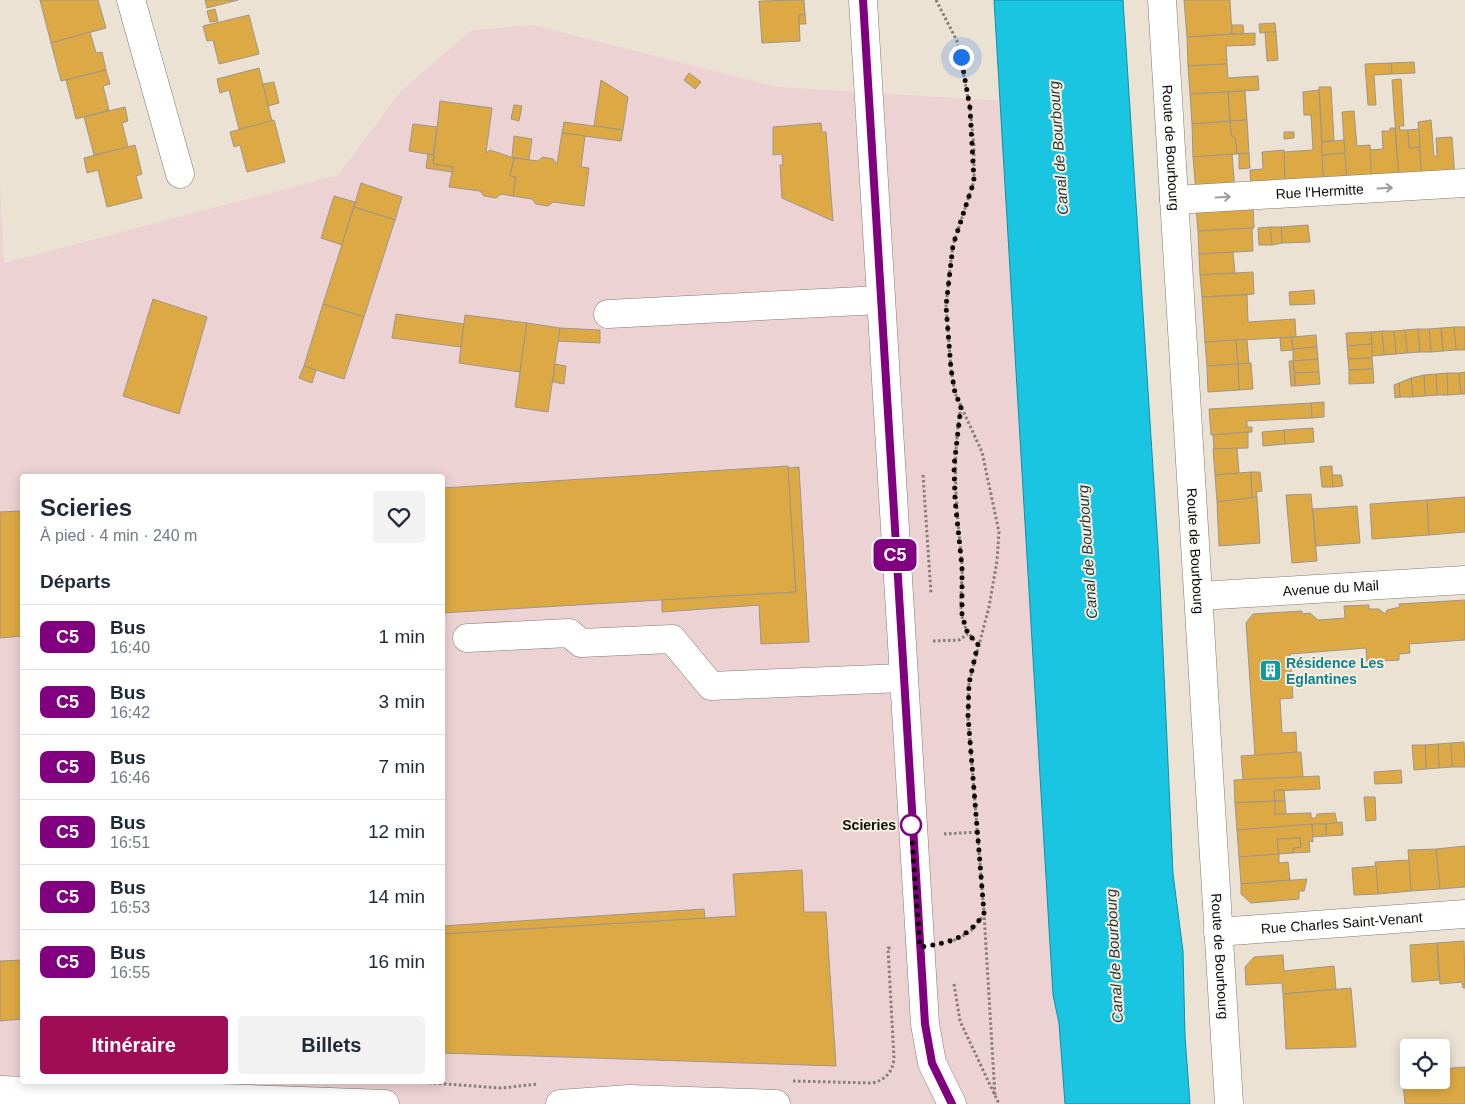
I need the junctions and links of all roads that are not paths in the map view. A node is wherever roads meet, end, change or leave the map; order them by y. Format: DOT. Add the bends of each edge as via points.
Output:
graph roads {
  1 [pos="131,0"];
  2 [pos="863,0"];
  3 [pos="1162,0"];
  4 [pos="180,174"];
  5 [pos="1465,183"];
  6 [pos="1174,200"];
  7 [pos="880,300"];
  8 [pos="608,314"];
  9 [pos="1465,580"];
  10 [pos="1198,596"];
  11 [pos="467,638"];
  12 [pos="902,678"];
  13 [pos="1465,914"];
  14 [pos="1218,932"];
  15 [pos="100,1087"];
  16 [pos="0,1090"];
  17 [pos="780,1092"];
  18 [pos="385,1104"];
  19 [pos="560,1104"];
  20 [pos="952,1104"];
  21 [pos="1229,1104"];
  1 -- 4 [label="street"];
  2 -- 7 [label="street"];
  3 -- 6 [label="street, Route de Bourbourg"];
  6 -- 5 [label="street, Rue l'Hermitte, one-way"];
  6 -- 10 [label="street, Route de Bourbourg"];
  7 -- 8 [label="street"];
  7 -- 12 [label="street"];
  9 -- 10 [label="street, Avenue du Mail"];
  10 -- 14 [label="street, Route de Bourbourg"];
  11 -- 12 [label="street" via="569,633 581,642 672,639 711,686"];
  12 -- 20 [label="street" via="929,1052"];
  13 -- 14 [label="street, Rue Charles Saint-Venant"];
  14 -- 21 [label="street, Route de Bourbourg"];
  15 -- 16 [label="street"];
  15 -- 18 [label="street"];
  17 -- 19 [label="street"];
}
